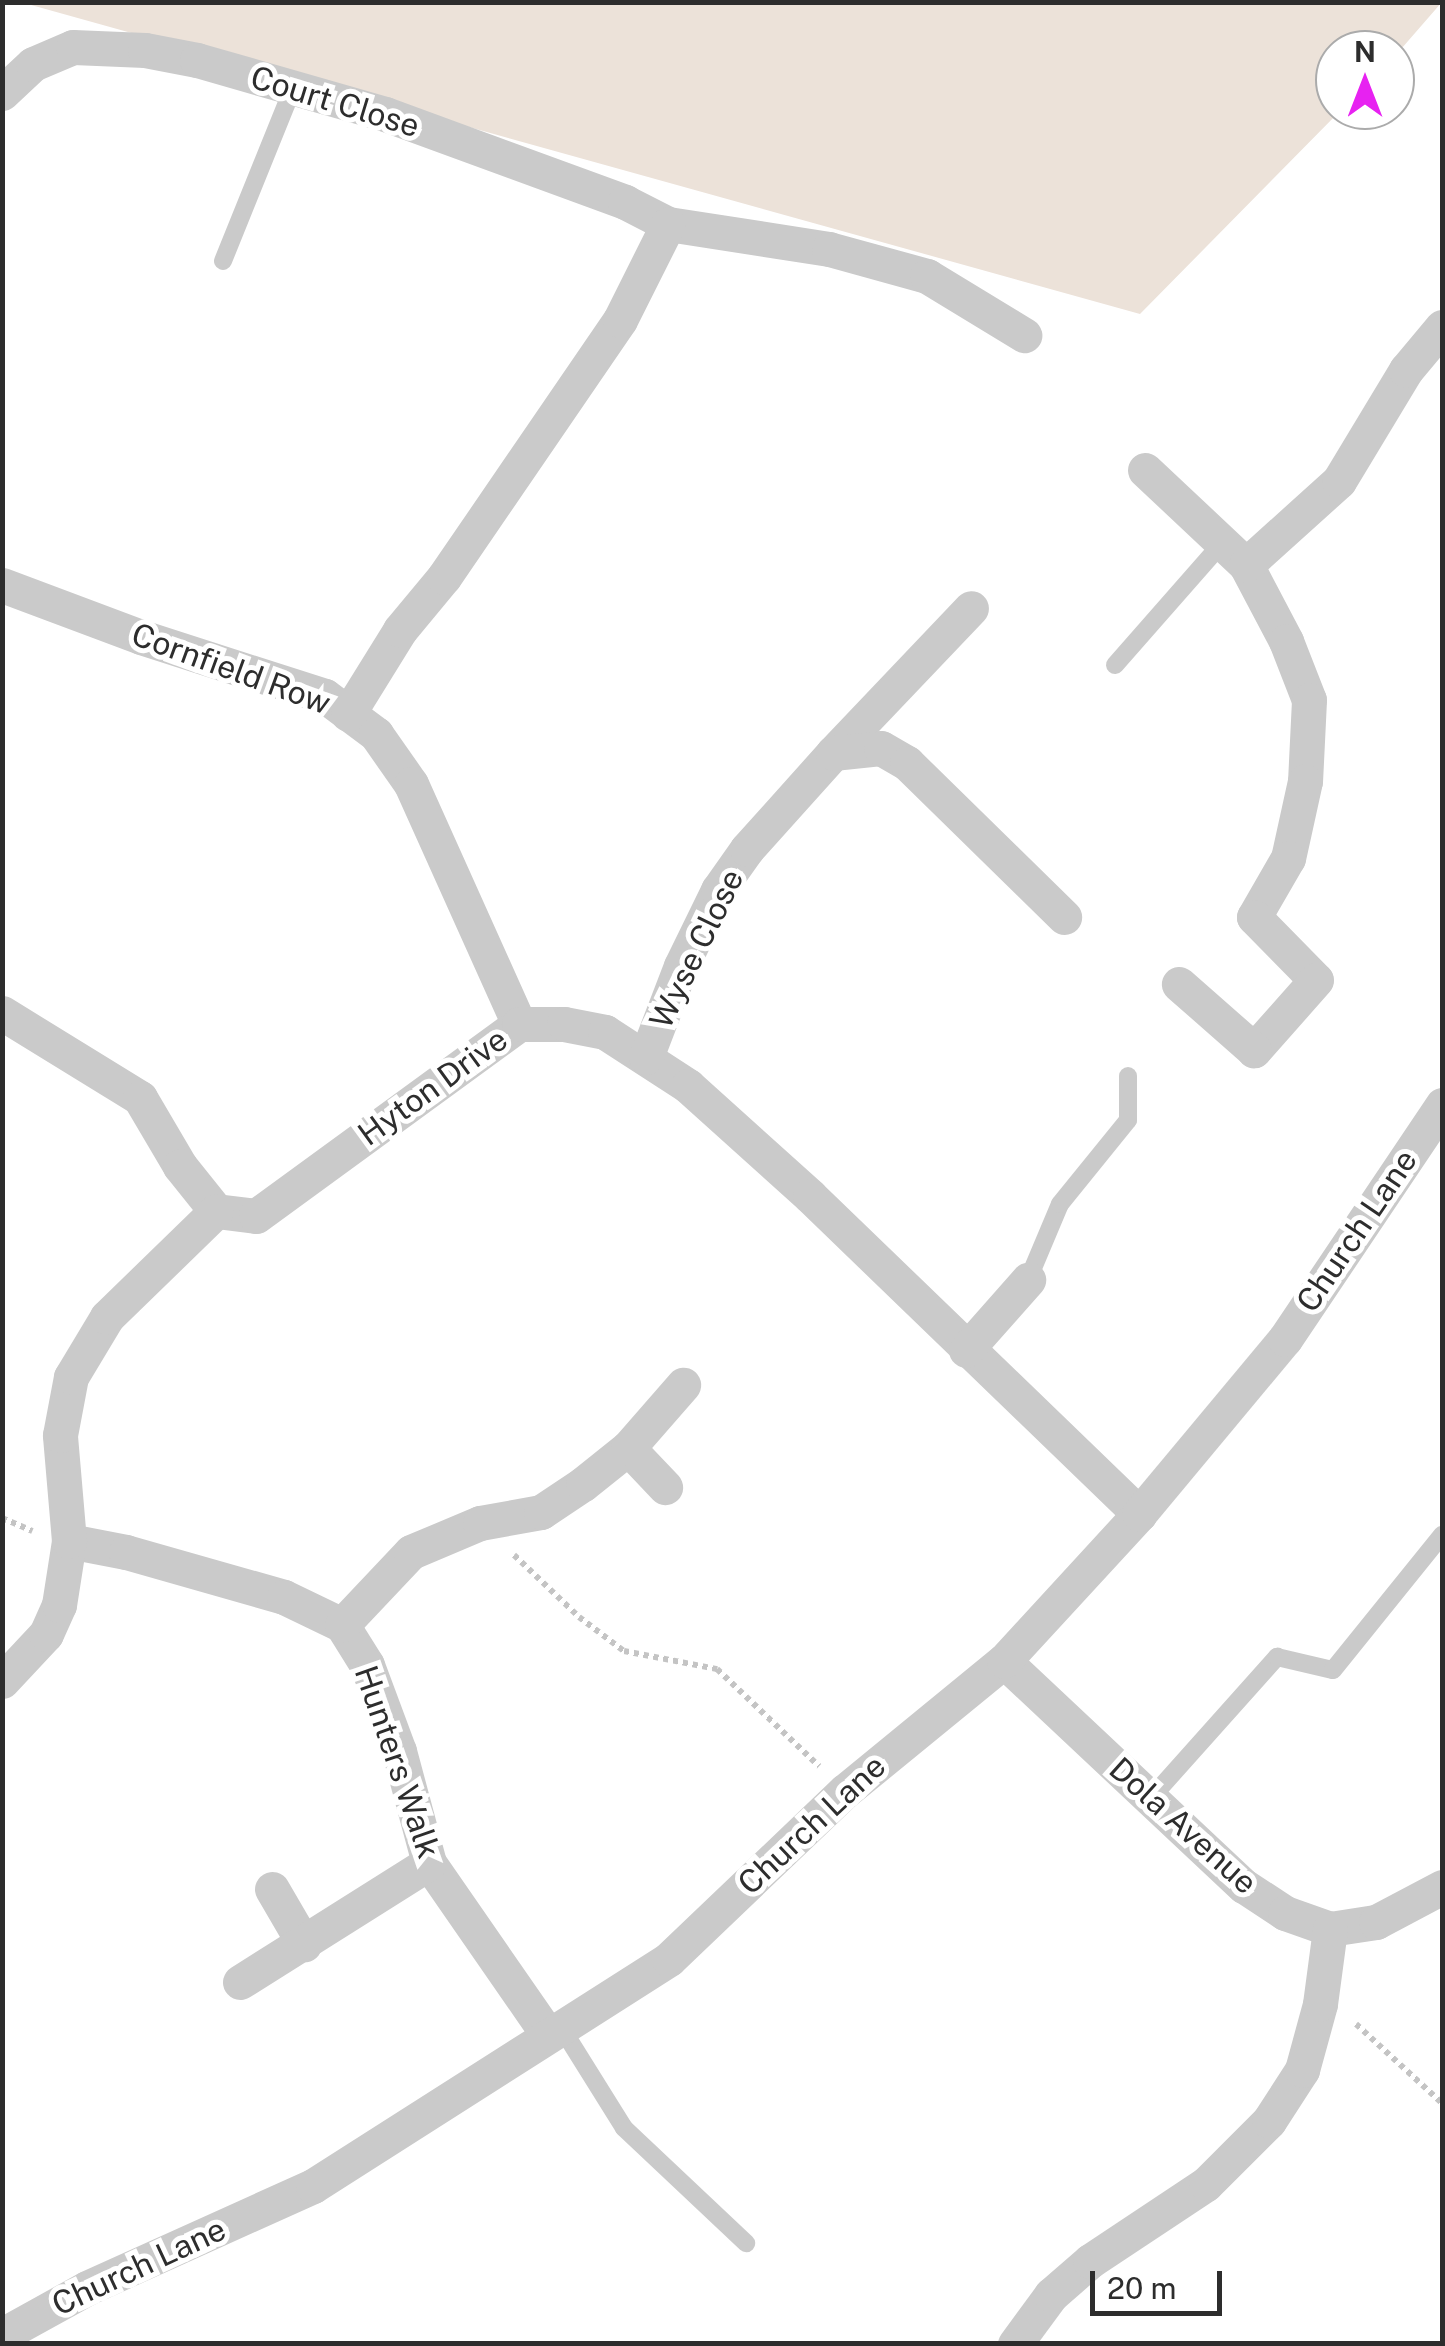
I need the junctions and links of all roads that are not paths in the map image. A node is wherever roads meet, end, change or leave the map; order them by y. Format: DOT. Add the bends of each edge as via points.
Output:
graph roads {
  1 [pos="293,88"];
  2 [pos="2,94"];
  3 [pos="668,224"];
  4 [pos="222,261"];
  5 [pos="1442,327"];
  6 [pos="1024,335"];
  7 [pos="1145,470"];
  8 [pos="1234,553"];
  9 [pos="2,584"];
  10 [pos="971,608"];
  11 [pos="1115,666"];
  12 [pos="348,714"];
  13 [pos="833,753"];
  14 [pos="1064,917"];
  15 [pos="1180,984"];
  16 [pos="2,1014"];
  17 [pos="519,1024"];
  18 [pos="646,1057"];
  19 [pos="1128,1076"];
  20 [pos="1442,1104"];
  21 [pos="216,1211"];
  22 [pos="1028,1280"];
  23 [pos="966,1350"];
  24 [pos="683,1385"];
  25 [pos="628,1448"];
  26 [pos="666,1487"];
  27 [pos="1139,1514"];
  28 [pos="1442,1534"];
  29 [pos="69,1541"];
  30 [pos="342,1625"];
  31 [pos="1004,1661"];
  32 [pos="2,1681"];
  33 [pos="1150,1800"];
  34 [pos="429,1863"];
  35 [pos="1442,1887"];
  36 [pos="272,1889"];
  37 [pos="1330,1929"];
  38 [pos="304,1944"];
  39 [pos="240,1982"];
  40 [pos="554,2031"];
  41 [pos="746,2242"];
  42 [pos="2,2335"];
  43 [pos="1015,2344"];
  1 -- 2 [label="street, Court Close" via="197,60 93,45 52,53"];
  1 -- 3 [label="street, Court Close" via="422,128"];
  1 -- 4 [label="lane"];
  3 -- 6 [label="street, Court Close" via="829,249 927,276"];
  3 -- 12 [label="street" via="620,320"];
  5 -- 8 [label="street" via="1406,370 1338,481"];
  7 -- 8 [label="street"];
  8 -- 11 [label="lane"];
  8 -- 15 [label="street" via="1286,640 1309,700 1305,781 1288,858 1254,916 1316,980 1254,1050"];
  9 -- 12 [label="street, Cornfield Row" via="325,696"];
  10 -- 13 [label="street, Wyse Close"];
  12 -- 17 [label="street, Cornfield Row" via="376,734 412,784"];
  13 -- 14 [label="street" via="881,748 907,763"];
  13 -- 18 [label="street, Wyse Close" via="718,890"];
  16 -- 21 [label="street" via="140,1098"];
  17 -- 18 [label="street, Hyton Drive" via="605,1032"];
  17 -- 21 [label="street, Hyton Drive" via="256,1216"];
  18 -- 23 [label="street, Hyton Drive" via="688,1086 810,1196"];
  19 -- 22 [label="lane" via="1128,1120 1060,1204"];
  20 -- 27 [label="street, Church Lane" via="1285,1339"];
  21 -- 29 [label="street" via="108,1317 71,1377 60,1435"];
  22 -- 23 [label="street"];
  23 -- 27 [label="street, Hyton Drive"];
  24 -- 25 [label="street"];
  25 -- 26 [label="street"];
  25 -- 30 [label="street" via="541,1512 480,1523 411,1552"];
  27 -- 31 [label="street, Church Lane"];
  28 -- 33 [label="lane" via="1334,1670 1277,1657"];
  29 -- 30 [label="street, Hunters Walk" via="284,1597"];
  29 -- 32 [label="street" via="59,1605 46,1634"];
  30 -- 34 [label="street, Hunters Walk" via="366,1665 392,1734"];
  31 -- 33 [label="street, Dola Avenue"];
  31 -- 40 [label="street, Church Lane" via="845,1791 669,1959"];
  33 -- 37 [label="street, Dola Avenue" via="1244,1886"];
  34 -- 38 [label="street"];
  34 -- 40 [label="street, Hunters Walk"];
  35 -- 37 [label="street" via="1376,1922"];
  36 -- 38 [label="street"];
  37 -- 43 [label="street" via="1302,2070 1269,2122 1206,2184 1077,2272"];
  38 -- 39 [label="street"];
  40 -- 41 [label="lane" via="624,2128"];
  40 -- 42 [label="street, Church Lane" via="313,2186 87,2288"];
}
